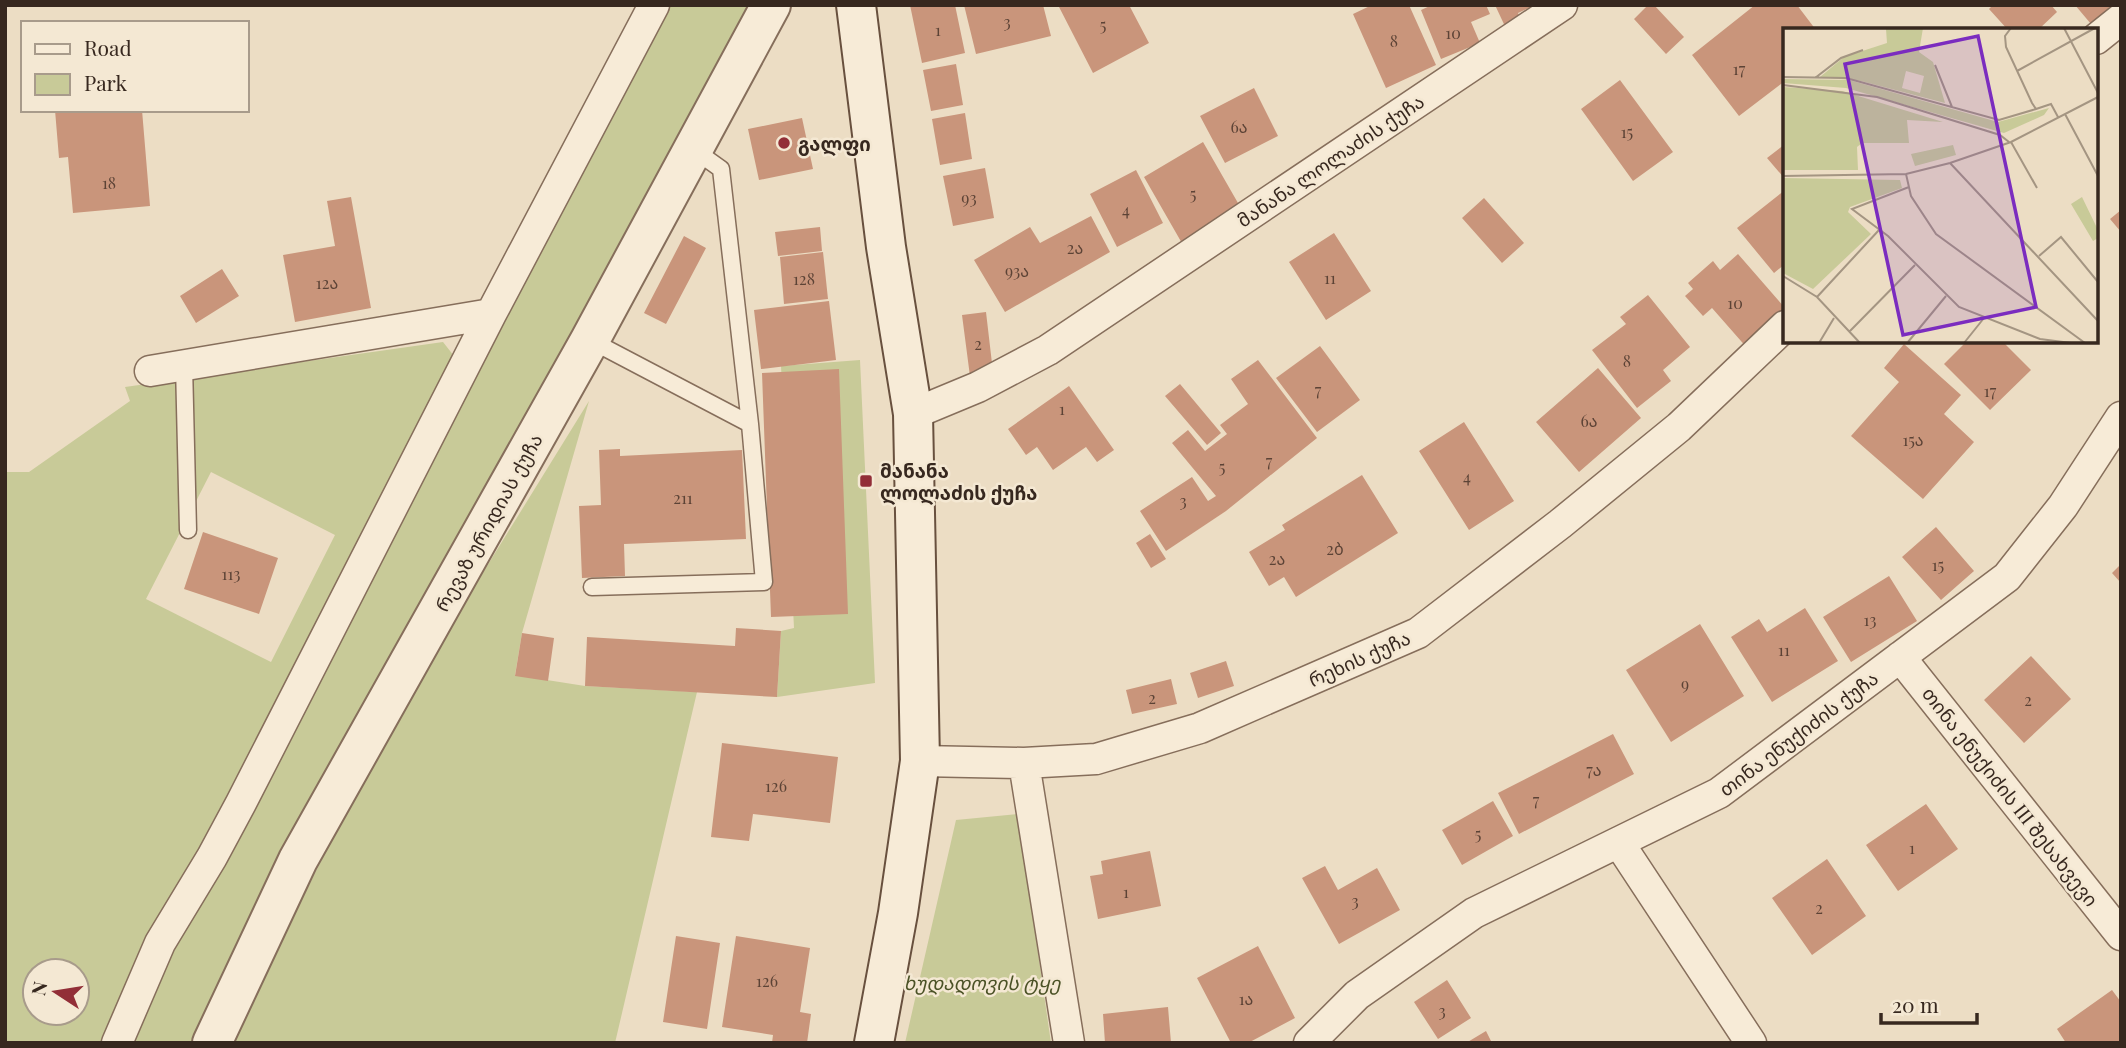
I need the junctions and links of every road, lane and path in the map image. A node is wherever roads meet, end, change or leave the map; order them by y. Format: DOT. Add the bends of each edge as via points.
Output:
graph roads {
  1 [pos="654,5"];
  2 [pos="771,5"];
  3 [pos="856,5"];
  4 [pos="1562,5"];
  5 [pos="2121,19"];
  6 [pos="2098,37"];
  7 [pos="693,149"];
  8 [pos="491,314"];
  9 [pos="1783,328"];
  10 [pos="590,340"];
  11 [pos="184,365"];
  12 [pos="150,371"];
  13 [pos="913,414"];
  14 [pos="2121,417"];
  15 [pos="750,424"];
  16 [pos="188,530"];
  17 [pos="593,587"];
  18 [pos="1900,657"];
  19 [pos="920,761"];
  20 [pos="1024,763"];
  21 [pos="1619,842"];
  22 [pos="2121,935"];
  23 [pos="117,1043"];
  24 [pos="212,1043"];
  25 [pos="874,1043"];
  26 [pos="1069,1043"];
  27 [pos="1309,1043"];
  28 [pos="1751,1043"];
  1 -- 8 [label="street"];
  2 -- 7 [label="street, რევაზ ურიდიას ქუჩა"];
  3 -- 13 [label="street" via="886,247"];
  4 -- 13 [label="street, მანანა ლოლაძის ქუჩა" via="1048,350"];
  5 -- 6 [label="street"];
  7 -- 10 [label="street, რევაზ ურიდიას ქუჩა"];
  7 -- 15 [label="lane" via="721,169"];
  8 -- 11 [label="street"];
  8 -- 23 [label="street" via="241,803 160,943"];
  9 -- 20 [label="street, რეხის ქუჩა" via="1679,427 1418,633 1200,728 1096,759"];
  10 -- 15 [label="lane"];
  10 -- 24 [label="street, რევაზ ურიდიას ქუჩა" via="298,860"];
  11 -- 12 [label="street"];
  11 -- 16 [label="lane"];
  13 -- 19 [label="street"];
  14 -- 18 [label="street, თინა ენუქიძის ქუჩა" via="2063,506 2007,577"];
  15 -- 17 [label="lane" via="764,582"];
  18 -- 21 [label="street, თინა ენუქიძის ქუჩა" via="1719,793"];
  18 -- 22 [label="street, თინა ენუქიძის III შესახვევი"];
  19 -- 20 [label="street, რეხის ქუჩა"];
  19 -- 25 [label="street"];
  20 -- 26 [label="street"];
  21 -- 27 [label="street, თინა ენუქიძის ქუჩა" via="1474,913 1357,995"];
  21 -- 28 [label="street"];
}
